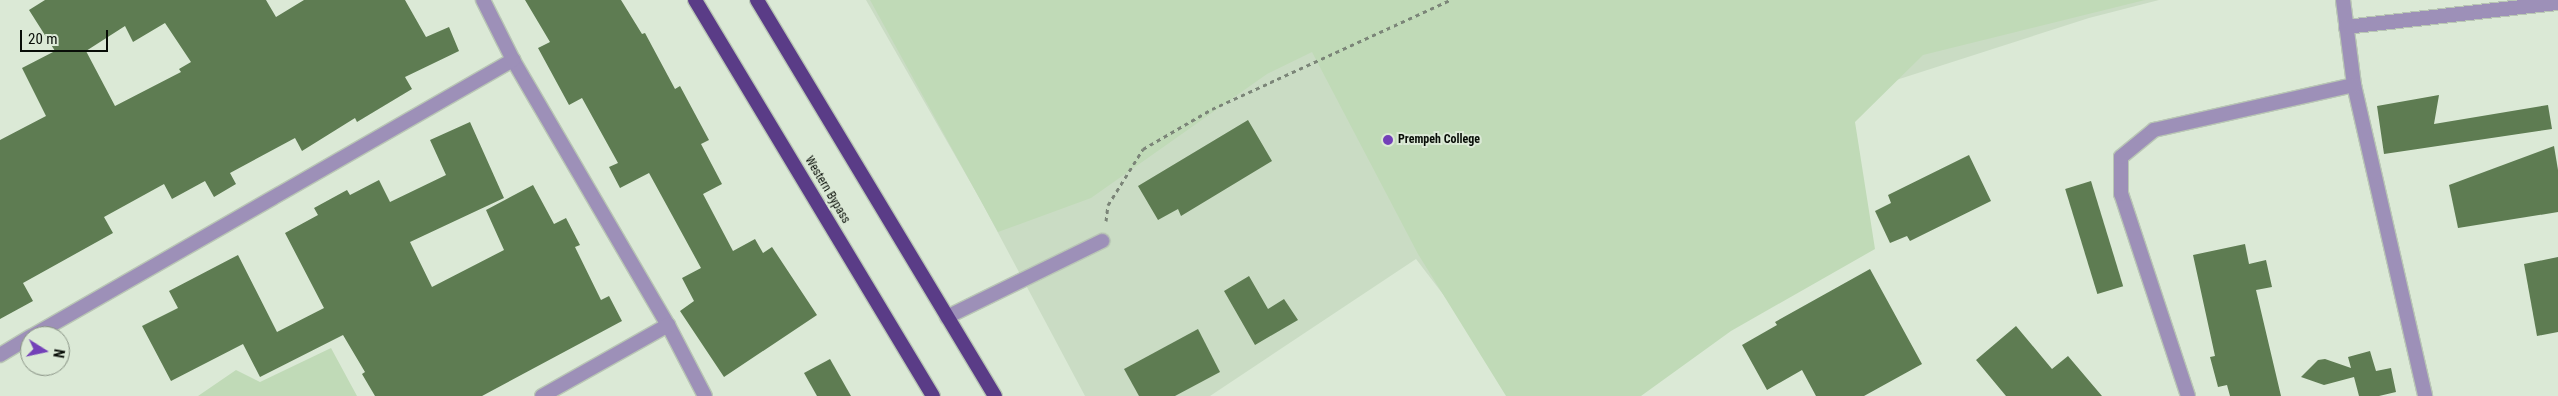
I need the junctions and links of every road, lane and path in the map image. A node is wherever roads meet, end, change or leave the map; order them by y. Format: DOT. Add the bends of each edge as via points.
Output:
graph roads {
  1 [pos="483,0"];
  2 [pos="695,0"];
  3 [pos="757,0"];
  4 [pos="1450,0"];
  5 [pos="2343,0"];
  6 [pos="2558,3"];
  7 [pos="2346,27"];
  8 [pos="513,60"];
  9 [pos="2354,85"];
  10 [pos="1102,241"];
  11 [pos="947,317"];
  12 [pos="668,325"];
  13 [pos="50,326"];
  14 [pos="20,343"];
  15 [pos="0,355"];
  16 [pos="542,396"];
  17 [pos="706,396"];
  18 [pos="933,396"];
  19 [pos="995,396"];
  20 [pos="2188,396"];
  21 [pos="2425,396"];
  1 -- 8 [label="street"];
  2 -- 18 [label="highway, Western Bypass"];
  3 -- 11 [label="highway"];
  4 -- 10 [label="path" via="1212,109 1143,149 1108,205"];
  5 -- 7 [label="street"];
  6 -- 7 [label="street"];
  7 -- 9 [label="street"];
  8 -- 12 [label="street"];
  8 -- 13 [label="street"];
  9 -- 20 [label="street" via="2154,130 2121,157 2121,194"];
  9 -- 21 [label="street"];
  10 -- 11 [label="street"];
  11 -- 19 [label="highway"];
  12 -- 16 [label="street"];
  12 -- 17 [label="street"];
  14 -- 15 [label="street"];
}
